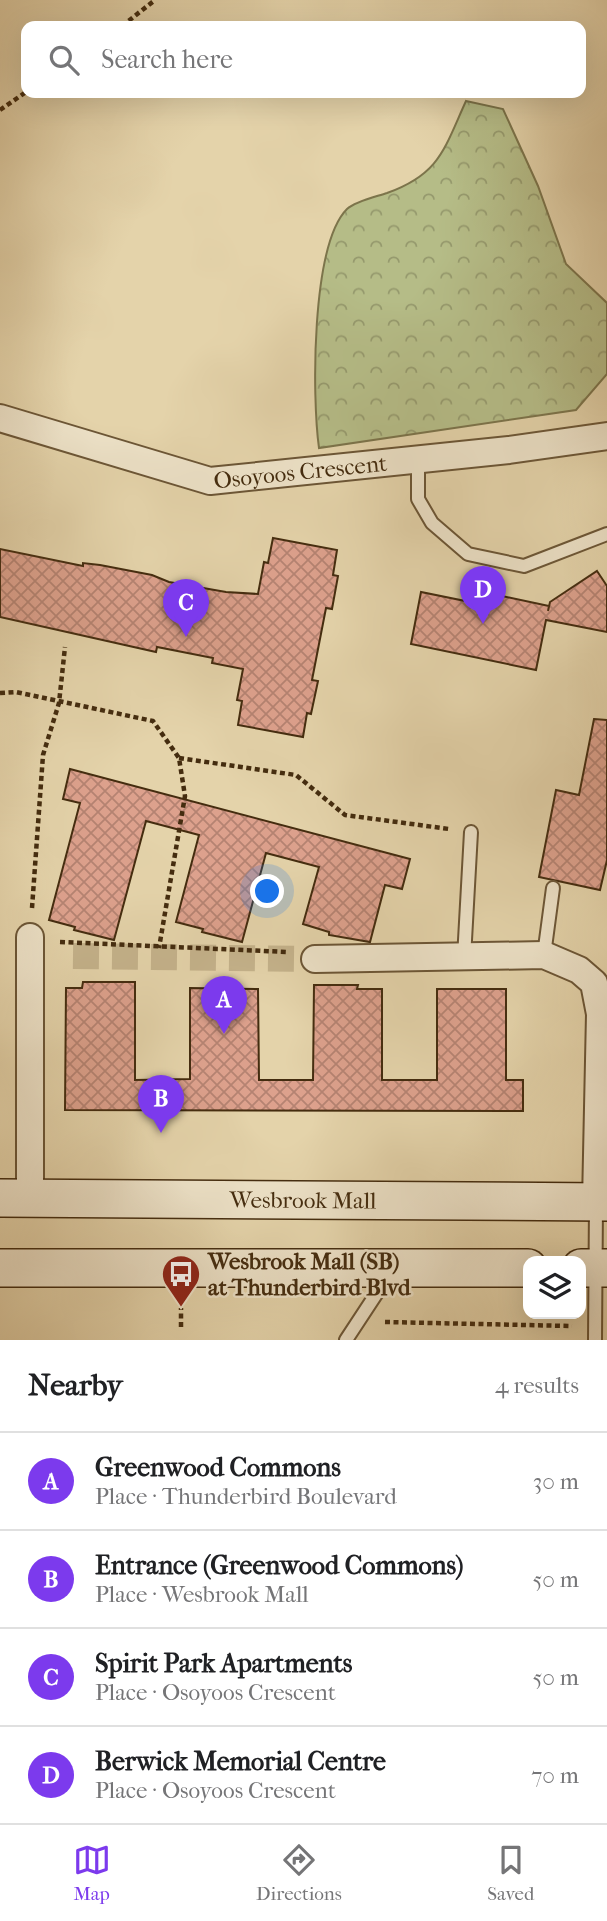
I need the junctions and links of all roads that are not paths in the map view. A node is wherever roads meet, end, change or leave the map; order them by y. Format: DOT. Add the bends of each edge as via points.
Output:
graph roads {
  1 [pos="0,418"];
  2 [pos="607,436"];
  3 [pos="418,460"];
  4 [pos="607,534"];
  5 [pos="471,832"];
  6 [pos="553,888"];
  7 [pos="30,937"];
  8 [pos="544,955"];
  9 [pos="309,956"];
  10 [pos="464,958"];
  11 [pos="15,1197"];
  12 [pos="601,1202"];
  13 [pos="0,1268"];
  14 [pos="394,1268"];
  15 [pos="523,1268"];
  16 [pos="594,1268"];
  17 [pos="346,1340"];
  18 [pos="596,1340"];
  1 -- 3 [label="street, Osoyoos Crescent" via="210,481"];
  2 -- 3 [label="street, Osoyoos Crescent"];
  3 -- 4 [label="lane" via="418,499 432,523 468,554 524,566"];
  5 -- 10 [label="lane"];
  6 -- 8 [label="lane"];
  7 -- 11 [label="street"];
  8 -- 10 [label="street"];
  8 -- 12 [label="street" via="579,970 594,983 600,1014"];
  9 -- 10 [label="street"];
  11 -- 12 [label="main road, Wesbrook Mall"];
  12 -- 16 [label="lane"];
  13 -- 14 [label="main road"];
  14 -- 15 [label="main road"];
  14 -- 17 [label="lane"];
  16 -- 18 [label="lane"];
}
